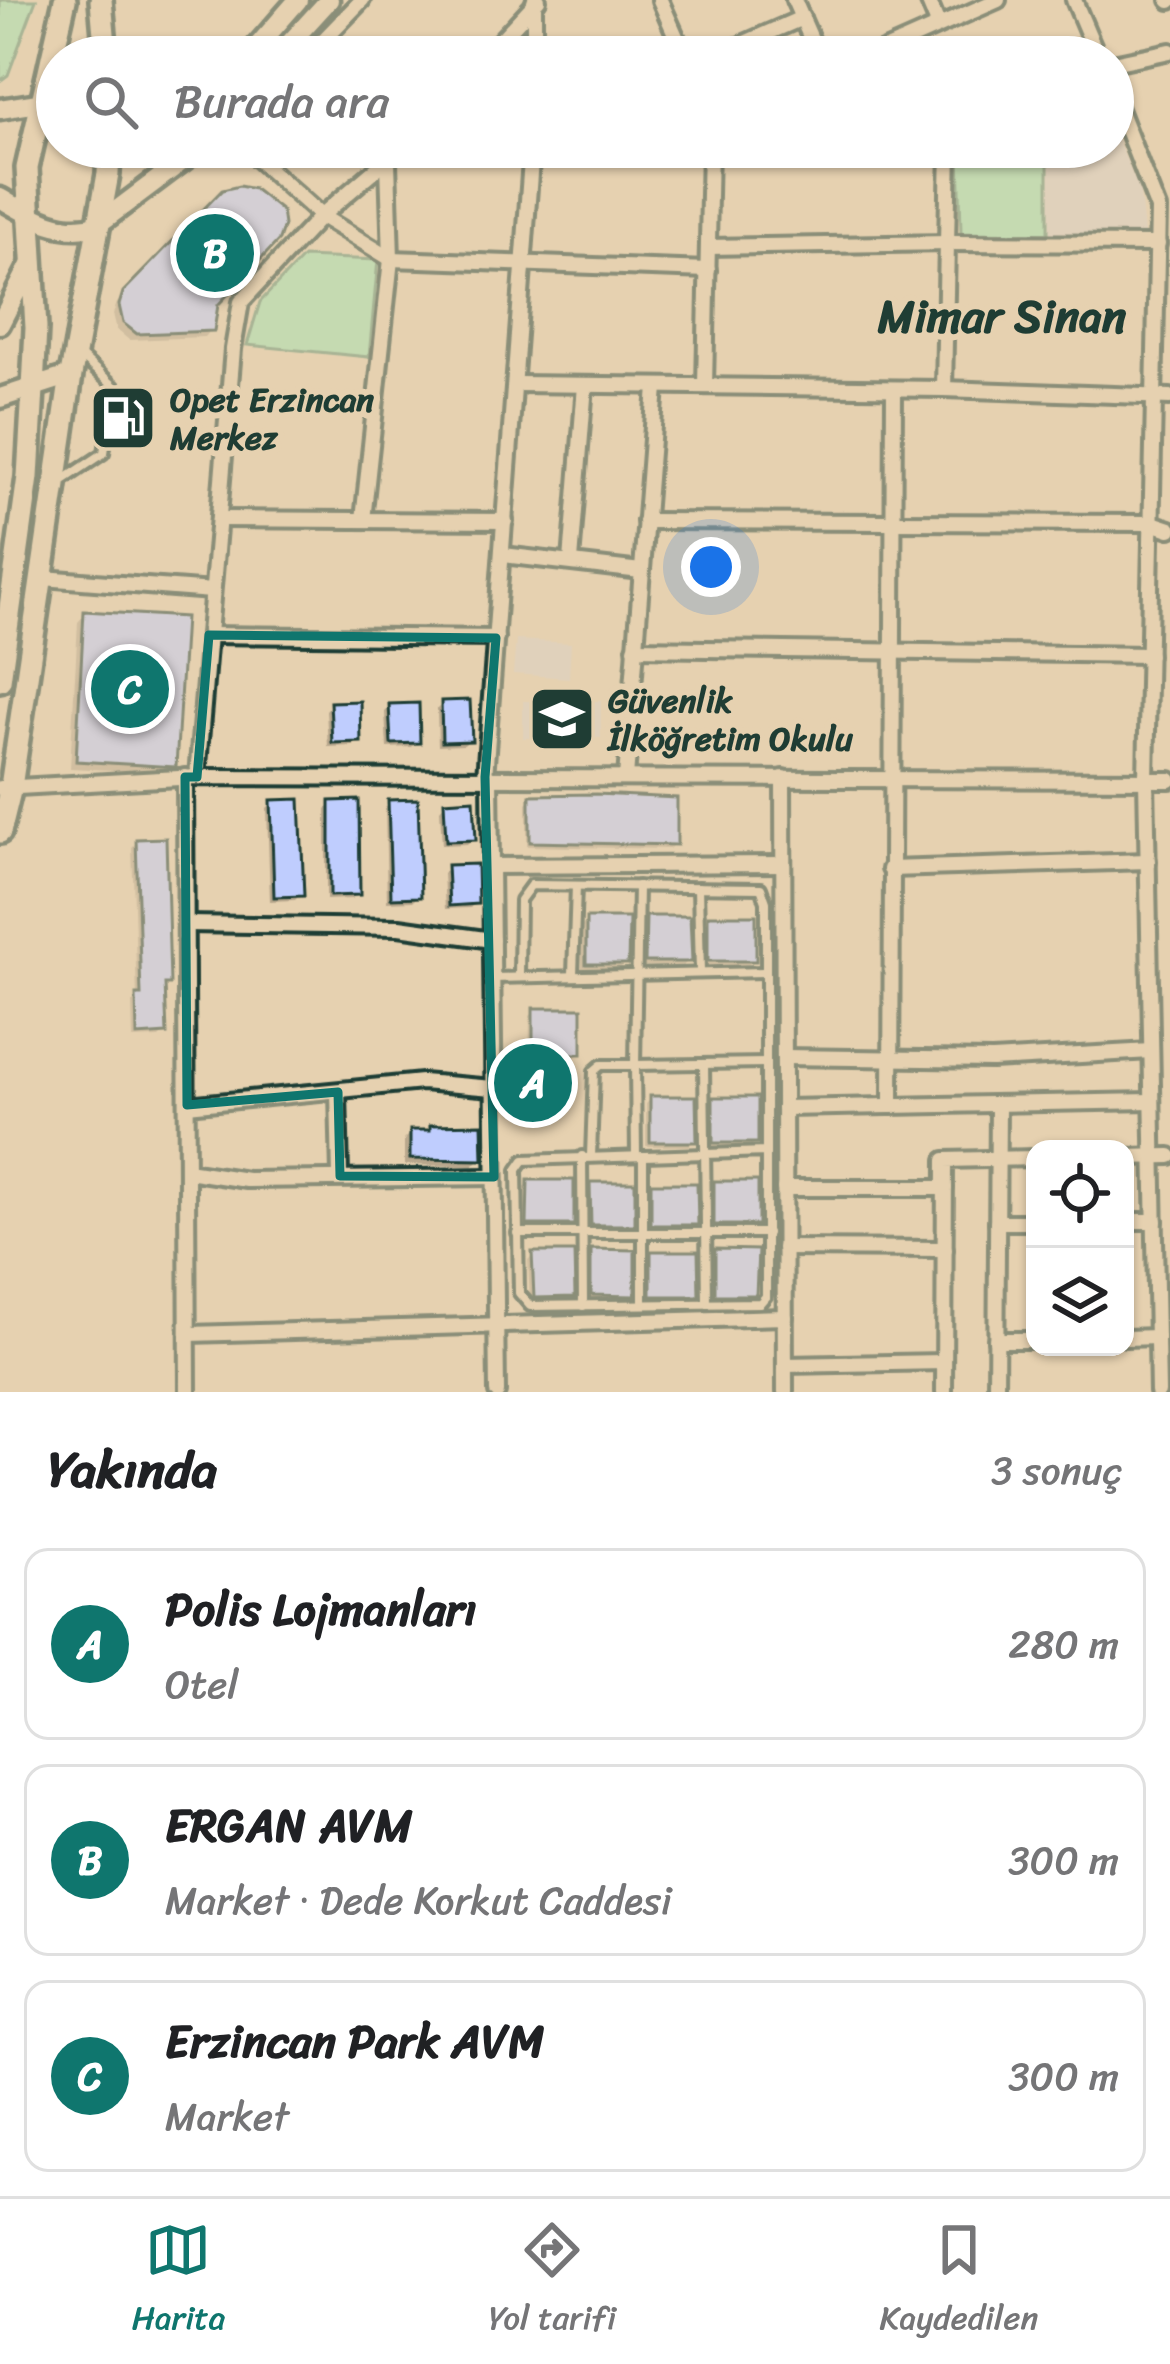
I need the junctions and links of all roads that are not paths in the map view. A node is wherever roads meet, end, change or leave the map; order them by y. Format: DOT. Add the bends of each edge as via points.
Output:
graph roads {
  1 [pos="65,0"];
  2 [pos="101,0"];
  3 [pos="298,0"];
  4 [pos="328,0"];
  5 [pos="362,0"];
  6 [pos="660,0"];
  7 [pos="794,0"];
  8 [pos="928,0"];
  9 [pos="998,0"];
  10 [pos="1073,0"];
  11 [pos="535,1"];
  12 [pos="802,18"];
  13 [pos="938,24"];
  14 [pos="58,36"];
  15 [pos="104,36"];
  16 [pos="266,36"];
  17 [pos="296,36"];
  18 [pos="327,36"];
  19 [pos="504,36"];
  20 [pos="534,36"];
  21 [pos="676,36"];
  22 [pos="761,36"];
  23 [pos="810,36"];
  24 [pos="913,36"];
  25 [pos="1089,36"];
  26 [pos="1170,51"];
  27 [pos="1134,59"];
  28 [pos="36,103"];
  29 [pos="0,109"];
  30 [pos="36,139"];
  31 [pos="1134,141"];
  32 [pos="108,168"];
  33 [pos="175,168"];
  34 [pos="267,168"];
  35 [pos="381,168"];
  36 [pos="388,168"];
  37 [pos="531,168"];
  38 [pos="710,168"];
  39 [pos="949,168"];
  40 [pos="0,198"];
  41 [pos="1164,209"];
  42 [pos="29,215"];
  43 [pos="321,216"];
  44 [pos="97,225"];
  45 [pos="949,242"];
  46 [pos="1158,244"];
  47 [pos="710,248"];
  48 [pos="391,260"];
  49 [pos="31,263"];
  50 [pos="525,263"];
  51 [pos="708,270"];
  52 [pos="0,324"];
  53 [pos="75,352"];
  54 [pos="71,375"];
  55 [pos="517,384"];
  56 [pos="585,385"];
  57 [pos="705,386"];
  58 [pos="656,387"];
  59 [pos="33,389"];
  60 [pos="894,389"];
  61 [pos="944,389"];
  62 [pos="1162,397"];
  63 [pos="0,398"];
  64 [pos="57,484"];
  65 [pos="219,519"];
  66 [pos="363,520"];
  67 [pos="505,521"];
  68 [pos="645,521"];
  69 [pos="896,523"];
  70 [pos="1152,524"];
  71 [pos="1170,529"];
  72 [pos="503,555"];
  73 [pos="571,561"];
  74 [pos="641,571"];
  75 [pos="43,578"];
  76 [pos="212,591"];
  77 [pos="209,635"];
  78 [pos="496,638"];
  79 [pos="635,648"];
  80 [pos="890,650"];
  81 [pos="1149,655"];
  82 [pos="0,680"];
  83 [pos="191,777"];
  84 [pos="488,778"];
  85 [pos="626,778"];
  86 [pos="783,778"];
  87 [pos="890,779"];
  88 [pos="1146,779"];
  89 [pos="1170,779"];
  90 [pos="5,787"];
  91 [pos="0,832"];
  92 [pos="1148,861"];
  93 [pos="783,864"];
  94 [pos="491,866"];
  95 [pos="890,869"];
  96 [pos="576,886"];
  97 [pos="638,886"];
  98 [pos="698,887"];
  99 [pos="1149,906"];
  100 [pos="1170,906"];
  101 [pos="186,924"];
  102 [pos="491,940"];
  103 [pos="764,972"];
  104 [pos="700,973"];
  105 [pos="573,974"];
  106 [pos="639,975"];
  107 [pos="519,976"];
  108 [pos="492,979"];
  109 [pos="1151,1031"];
  110 [pos="1170,1031"];
  111 [pos="1151,1051"];
  112 [pos="784,1057"];
  113 [pos="891,1058"];
  114 [pos="766,1063"];
  115 [pos="704,1064"];
  116 [pos="635,1065"];
  117 [pos="493,1088"];
  118 [pos="338,1092"];
  119 [pos="1153,1101"];
  120 [pos="998,1104"];
  121 [pos="187,1105"];
  122 [pos="891,1106"];
  123 [pos="784,1108"];
  124 [pos="766,1152"];
  125 [pos="704,1155"];
  126 [pos="587,1156"];
  127 [pos="639,1156"];
  128 [pos="1162,1156"];
  129 [pos="1026,1158"];
  130 [pos="997,1159"];
  131 [pos="187,1172"];
  132 [pos="340,1176"];
  133 [pos="494,1177"];
  134 [pos="784,1188"];
  135 [pos="945,1188"];
  136 [pos="1134,1221"];
  137 [pos="1155,1221"];
  138 [pos="997,1222"];
  139 [pos="1026,1222"];
  140 [pos="517,1233"];
  141 [pos="706,1233"];
  142 [pos="767,1233"];
  143 [pos="582,1234"];
  144 [pos="643,1234"];
  145 [pos="784,1248"];
  146 [pos="945,1249"];
  147 [pos="1163,1287"];
  148 [pos="707,1303"];
  149 [pos="644,1304"];
  150 [pos="583,1306"];
  151 [pos="785,1317"];
  152 [pos="496,1326"];
  153 [pos="189,1334"];
  154 [pos="1157,1337"];
  155 [pos="1134,1338"];
  156 [pos="996,1340"];
  157 [pos="1026,1340"];
  158 [pos="944,1362"];
  159 [pos="785,1365"];
  160 [pos="188,1392"];
  161 [pos="496,1392"];
  162 [pos="785,1392"];
  163 [pos="944,1392"];
  164 [pos="996,1392"];
  165 [pos="1158,1392"];
  1 -- 14 [label="main road"];
  2 -- 15 [label="main road"];
  3 -- 16 [label="main road"];
  4 -- 17 [label="main road"];
  5 -- 18 [label="street"];
  6 -- 21 [label="street"];
  7 -- 12 [label="street"];
  8 -- 13 [label="street"];
  9 -- 13 [label="street"];
  10 -- 25 [label="street"];
  11 -- 19 [label="street"];
  11 -- 20 [label="street"];
  12 -- 22 [label="street"];
  12 -- 23 [label="street"];
  13 -- 24 [label="street"];
  26 -- 27 [label="street"];
  28 -- 29 [label="main road"];
  30 -- 42 [label="main road" via="27,168"];
  31 -- 41 [label="street"];
  32 -- 44 [label="main road"];
  33 -- 44 [label="main road"];
  34 -- 43 [label="street"];
  35 -- 43 [label="street"];
  36 -- 48 [label="street"];
  37 -- 50 [label="street"];
  38 -- 47 [label="street"];
  39 -- 45 [label="street"];
  40 -- 42 [label="main road"];
  41 -- 46 [label="street"];
  42 -- 44 [label="main road" via="79,231"];
  42 -- 49 [label="main road"];
  43 -- 48 [label="street"];
  43 -- 65 [label="street" via="241,302"];
  44 -- 53 [label="main road"];
  45 -- 46 [label="street"];
  45 -- 47 [label="street"];
  45 -- 61 [label="street"];
  46 -- 62 [label="street"];
  47 -- 51 [label="street"];
  48 -- 50 [label="street"];
  48 -- 66 [label="street"];
  49 -- 52 [label="main road"];
  49 -- 59 [label="main road"];
  50 -- 51 [label="street"];
  50 -- 55 [label="street"];
  51 -- 57 [label="street"];
  53 -- 54 [label="main road"];
  53 -- 64 [label="lane" via="114,386 104,452"];
  54 -- 59 [label="main road"];
  54 -- 64 [label="main road"];
  55 -- 56 [label="street"];
  55 -- 67 [label="street"];
  56 -- 58 [label="street"];
  56 -- 73 [label="street"];
  57 -- 58 [label="street"];
  57 -- 60 [label="street"];
  58 -- 68 [label="street"];
  59 -- 63 [label="main road"];
  59 -- 82 [label="main road"];
  60 -- 61 [label="street"];
  60 -- 69 [label="street"];
  61 -- 62 [label="street"];
  62 -- 70 [label="street"];
  64 -- 75 [label="main road"];
  65 -- 66 [label="street"];
  65 -- 76 [label="street"];
  66 -- 67 [label="street"];
  67 -- 72 [label="street"];
  68 -- 69 [label="street"];
  68 -- 74 [label="street"];
  69 -- 70 [label="street"];
  69 -- 80 [label="street"];
  70 -- 71 [label="street"];
  70 -- 81 [label="street"];
  72 -- 73 [label="street"];
  72 -- 78 [label="street"];
  73 -- 74 [label="street"];
  74 -- 79 [label="street"];
  75 -- 76 [label="street"];
  75 -- 90 [label="main road"];
  76 -- 77 [label="street"];
  77 -- 78 [label="street"];
  77 -- 83 [label="street"];
  78 -- 84 [label="street"];
  79 -- 80 [label="street"];
  79 -- 85 [label="street"];
  80 -- 81 [label="street"];
  80 -- 87 [label="street"];
  81 -- 88 [label="street"];
  83 -- 84 [label="street"];
  83 -- 90 [label="street"];
  83 -- 101 [label="street"];
  84 -- 85 [label="street"];
  84 -- 94 [label="street"];
  85 -- 86 [label="street"];
  86 -- 87 [label="street"];
  86 -- 93 [label="street"];
  87 -- 88 [label="street"];
  87 -- 95 [label="street"];
  88 -- 89 [label="street"];
  88 -- 92 [label="street"];
  90 -- 91 [label="main road"];
  92 -- 95 [label="street"];
  92 -- 99 [label="street"];
  93 -- 94 [label="street"];
  93 -- 112 [label="street"];
  94 -- 102 [label="street"];
  95 -- 113 [label="street"];
  96 -- 97 [label="lane"];
  96 -- 105 [label="lane"];
  96 -- 107 [label="lane" via="524,891"];
  97 -- 98 [label="lane"];
  97 -- 106 [label="lane"];
  98 -- 103 [label="lane" via="761,888"];
  98 -- 104 [label="lane"];
  99 -- 100 [label="street"];
  99 -- 109 [label="street"];
  101 -- 102 [label="street" via="399,927"];
  101 -- 121 [label="street"];
  102 -- 108 [label="street"];
  103 -- 104 [label="lane"];
  103 -- 114 [label="lane"];
  104 -- 106 [label="lane"];
  105 -- 106 [label="lane"];
  105 -- 107 [label="lane"];
  106 -- 116 [label="lane"];
  107 -- 108 [label="lane"];
  108 -- 117 [label="street"];
  109 -- 110 [label="street"];
  109 -- 111 [label="street"];
  111 -- 113 [label="street"];
  111 -- 119 [label="street"];
  112 -- 113 [label="street"];
  112 -- 123 [label="street"];
  113 -- 122 [label="street"];
  114 -- 115 [label="lane"];
  114 -- 124 [label="lane"];
  115 -- 116 [label="lane"];
  115 -- 125 [label="lane"];
  116 -- 126 [label="lane" via="594,1071"];
  116 -- 127 [label="lane"];
  117 -- 118 [label="street" via="422,1082"];
  117 -- 133 [label="street"];
  118 -- 121 [label="street"];
  118 -- 132 [label="street"];
  119 -- 120 [label="street"];
  119 -- 128 [label="street"];
  120 -- 122 [label="street"];
  120 -- 130 [label="street"];
  121 -- 131 [label="street"];
  122 -- 123 [label="street"];
  123 -- 134 [label="street"];
  124 -- 125 [label="lane"];
  124 -- 142 [label="lane"];
  125 -- 127 [label="lane"];
  125 -- 141 [label="lane"];
  126 -- 127 [label="lane"];
  126 -- 140 [label="lane" via="524,1160 517,1170"];
  126 -- 143 [label="lane"];
  127 -- 144 [label="lane"];
  128 -- 137 [label="street"];
  129 -- 130 [label="street"];
  130 -- 135 [label="street" via="945,1160"];
  130 -- 138 [label="street"];
  131 -- 132 [label="street" via="247,1180"];
  131 -- 153 [label="street"];
  132 -- 133 [label="street"];
  133 -- 152 [label="street"];
  134 -- 135 [label="street"];
  134 -- 145 [label="street"];
  135 -- 146 [label="street"];
  136 -- 137 [label="street"];
  137 -- 147 [label="street"];
  138 -- 139 [label="street"];
  138 -- 156 [label="street"];
  140 -- 143 [label="lane"];
  140 -- 150 [label="lane" via="522,1300"];
  141 -- 142 [label="lane"];
  141 -- 144 [label="lane"];
  141 -- 148 [label="lane"];
  142 -- 148 [label="lane" via="766,1296 760,1303"];
  143 -- 144 [label="lane"];
  143 -- 150 [label="lane"];
  144 -- 149 [label="lane"];
  145 -- 146 [label="street"];
  145 -- 151 [label="street"];
  146 -- 158 [label="street"];
  147 -- 154 [label="street"];
  148 -- 149 [label="lane"];
  149 -- 150 [label="lane"];
  151 -- 152 [label="street"];
  151 -- 159 [label="street"];
  152 -- 153 [label="street"];
  152 -- 161 [label="street"];
  153 -- 160 [label="street"];
  154 -- 155 [label="street"];
  154 -- 165 [label="street"];
  156 -- 157 [label="street"];
  156 -- 164 [label="street"];
  158 -- 159 [label="street"];
  158 -- 163 [label="street"];
  159 -- 162 [label="street"];
}
